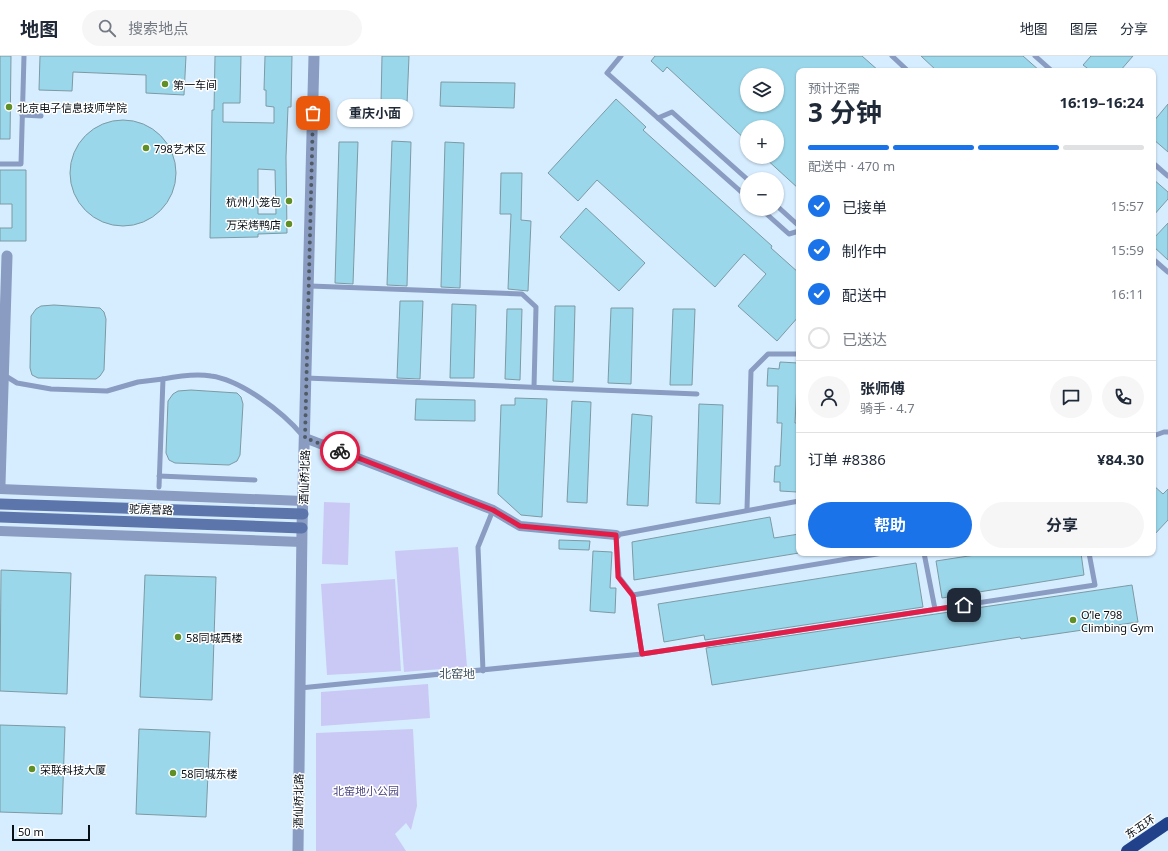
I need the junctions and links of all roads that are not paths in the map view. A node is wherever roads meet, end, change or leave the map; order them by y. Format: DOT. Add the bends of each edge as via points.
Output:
graph roads {
  1 [pos="24,56"];
  2 [pos="314,56"];
  3 [pos="622,56"];
  4 [pos="892,56"];
  5 [pos="1035,56"];
  6 [pos="905,68"];
  7 [pos="1049,68"];
  8 [pos="22,115"];
  9 [pos="41,116"];
  10 [pos="658,118"];
  11 [pos="0,164"];
  12 [pos="1156,166"];
  13 [pos="740,173"];
  14 [pos="1168,176"];
  15 [pos="740,191"];
  16 [pos="784,212"];
  17 [pos="769,216"];
  18 [pos="796,223"];
  19 [pos="796,233"];
  20 [pos="7,256"];
  21 [pos="1156,262"];
  22 [pos="1168,272"];
  23 [pos="310,286"];
  24 [pos="796,354"];
  25 [pos="2,374"];
  26 [pos="306,378"];
  27 [pos="163,379"];
  28 [pos="534,387"];
  29 [pos="697,394"];
  30 [pos="1168,432"];
  31 [pos="1156,435"];
  32 [pos="305,438"];
  33 [pos="159,476"];
  34 [pos="255,480"];
  35 [pos="0,484"];
  36 [pos="159,487"];
  37 [pos="0,489"];
  38 [pos="303,501"];
  39 [pos="796,501"];
  40 [pos="0,504"];
  41 [pos="747,509"];
  42 [pos="493,510"];
  43 [pos="303,514"];
  44 [pos="0,517"];
  45 [pos="302,528"];
  46 [pos="0,531"];
  47 [pos="616,535"];
  48 [pos="302,542"];
  49 [pos="866,556"];
  50 [pos="925,556"];
  51 [pos="1090,556"];
  52 [pos="633,596"];
  53 [pos="935,609"];
  54 [pos="642,654"];
  55 [pos="483,671"];
  56 [pos="300,688"];
  57 [pos="1168,823"];
  58 [pos="298,851"];
  59 [pos="1127,851"];
  1 -- 8 [label="lane"];
  2 -- 23 [label="street, 酒仙桥北路"];
  3 -- 10 [label="lane" via="606,73"];
  4 -- 6 [label="lane"];
  5 -- 7 [label="lane"];
  8 -- 9 [label="lane"];
  8 -- 11 [label="lane" via="21,164"];
  10 -- 13 [label="lane" via="672,112"];
  10 -- 15 [label="lane"];
  12 -- 14 [label="lane"];
  16 -- 18 [label="lane"];
  17 -- 19 [label="lane" via="789,234"];
  20 -- 25 [label="street"];
  21 -- 22 [label="lane"];
  23 -- 26 [label="street, 酒仙桥北路"];
  23 -- 28 [label="lane" via="522,294 536,307"];
  24 -- 41 [label="lane" via="768,354 751,371"];
  25 -- 27 [label="lane" via="17,382 51,389 107,391 138,382"];
  25 -- 35 [label="street"];
  26 -- 28 [label="lane"];
  26 -- 32 [label="street, 酒仙桥北路"];
  27 -- 32 [label="lane" via="182,375 211,375 229,380 289,419"];
  27 -- 33 [label="lane"];
  28 -- 29 [label="lane"];
  30 -- 31 [label="lane"];
  32 -- 38 [label="street, 酒仙桥北路"];
  32 -- 42 [label="street"];
  33 -- 34 [label="lane"];
  33 -- 36 [label="lane"];
  37 -- 38 [label="street"];
  38 -- 43 [label="street, 酒仙桥北路"];
  39 -- 41 [label="lane"];
  40 -- 43 [label="main road, 驼房营路"];
  41 -- 47 [label="lane"];
  42 -- 47 [label="street" via="520,526"];
  42 -- 55 [label="lane" via="478,547"];
  43 -- 45 [label="street, 酒仙桥北路"];
  44 -- 45 [label="main road, 驼房营路"];
  45 -- 48 [label="street, 酒仙桥北路"];
  46 -- 48 [label="street"];
  47 -- 52 [label="lane" via="618,577"];
  48 -- 56 [label="street, 酒仙桥北路"];
  49 -- 52 [label="lane"];
  50 -- 53 [label="lane"];
  51 -- 53 [label="lane" via="1095,585"];
  52 -- 54 [label="lane"];
  53 -- 54 [label="lane"];
  54 -- 55 [label="lane"];
  55 -- 56 [label="lane"];
  56 -- 58 [label="street, 酒仙桥北路"];
  57 -- 59 [label="highway, 东五环"];
}
